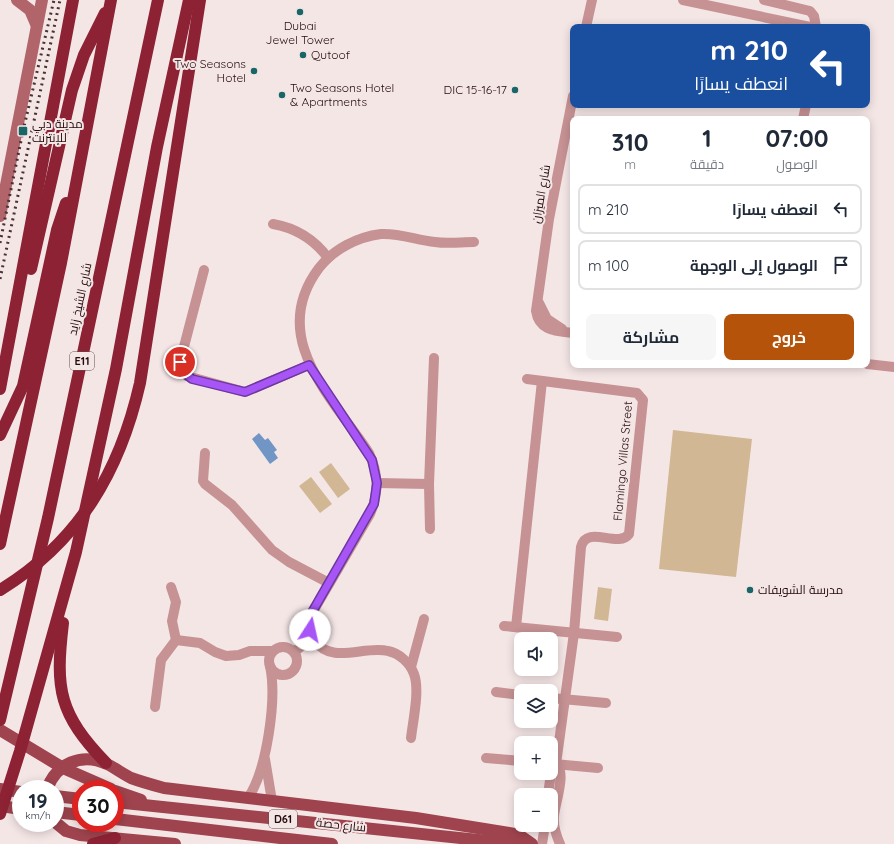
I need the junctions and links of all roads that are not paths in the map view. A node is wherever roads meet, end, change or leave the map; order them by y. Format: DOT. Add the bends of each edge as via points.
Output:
graph roads {
  1 [pos="17,0"];
  2 [pos="42,0"];
  3 [pos="73,0"];
  4 [pos="158,0"];
  5 [pos="189,0"];
  6 [pos="200,0"];
  7 [pos="592,0"];
  8 [pos="683,0"];
  9 [pos="764,0"];
  10 [pos="110,3"];
  11 [pos="36,24"];
  12 [pos="587,24"];
  13 [pos="796,24"];
  14 [pos="816,24"];
  15 [pos="569,134"];
  16 [pos="76,184"];
  17 [pos="0,216"];
  18 [pos="273,224"];
  19 [pos="474,242"];
  20 [pos="328,258"];
  21 [pos="204,270"];
  22 [pos="570,333"];
  23 [pos="11,336"];
  24 [pos="434,358"];
  25 [pos="870,364"];
  26 [pos="309,365"];
  27 [pos="894,367"];
  28 [pos="527,379"];
  29 [pos="542,381"];
  30 [pos="0,389"];
  31 [pos="0,435"];
  32 [pos="205,452"];
  33 [pos="377,483"];
  34 [pos="429,484"];
  35 [pos="430,529"];
  36 [pos="0,544"];
  37 [pos="330,583"];
  38 [pos="68,584"];
  39 [pos="171,587"];
  40 [pos="0,590"];
  41 [pos="424,620"];
  42 [pos="504,626"];
  43 [pos="516,627"];
  44 [pos="574,633"];
  45 [pos="313,637"];
  46 [pos="617,638"];
  47 [pos="176,640"];
  48 [pos="273,651"];
  49 [pos="257,652"];
  50 [pos="294,652"];
  51 [pos="269,664"];
  52 [pos="411,667"];
  53 [pos="287,675"];
  54 [pos="273,691"];
  55 [pos="496,692"];
  56 [pos="514,694"];
  57 [pos="558,698"];
  58 [pos="565,699"];
  59 [pos="606,703"];
  60 [pos="155,707"];
  61 [pos="0,720"];
  62 [pos="0,730"];
  63 [pos="558,736"];
  64 [pos="411,738"];
  65 [pos="265,758"];
  66 [pos="486,758"];
  67 [pos="514,760"];
  68 [pos="106,764"];
  69 [pos="558,768"];
  70 [pos="598,768"];
  71 [pos="558,771"];
  72 [pos="50,780"];
  73 [pos="90,780"];
  74 [pos="558,788"];
  75 [pos="0,789"];
  76 [pos="12,791"];
  77 [pos="124,794"];
  78 [pos="248,798"];
  79 [pos="272,800"];
  80 [pos="124,803"];
  81 [pos="153,805"];
  82 [pos="0,806"];
  83 [pos="12,808"];
  84 [pos="0,814"];
  85 [pos="124,820"];
  86 [pos="64,829"];
  87 [pos="544,832"];
  88 [pos="556,832"];
  89 [pos="115,838"];
  90 [pos="93,844"];
  91 [pos="175,844"];
  92 [pos="332,844"];
  93 [pos="518,844"];
  94 [pos="532,844"];
  95 [pos="542,844"];
  96 [pos="560,844"];
  1 -- 11 [label="main road" via="30,10"];
  2 -- 11 [label="main road"];
  3 -- 23 [label="highway"];
  4 -- 61 [label="highway, شارع الشيخ زايد / E11" via="48,518"];
  5 -- 38 [label="highway" via="157,147 109,404"];
  6 -- 40 [label="highway" via="135,402 125,437 110,472 91,504 68,534 32,568"];
  7 -- 12 [label="street"];
  8 -- 13 [label="street"];
  9 -- 14 [label="street" via="810,12"];
  10 -- 16 [label="highway"];
  10 -- 23 [label="highway" via="91,38 77,72 28,281"];
  11 -- 17 [label="main road"];
  15 -- 22 [label="street, شارع الميزان" via="549,219 536,311 540,323 550,330"];
  16 -- 31 [label="highway" via="57,230 22,386"];
  16 -- 36 [label="highway"];
  18 -- 20 [label="street" via="300,233 316,244"];
  19 -- 20 [label="street" via="435,242 400,234 380,234 352,242"];
  20 -- 26 [label="street" via="310,281 301,309 300,337"];
  21 -- 26 [label="street" via="180,362 187,376 245,392"];
  23 -- 30 [label="highway"];
  24 -- 34 [label="street"];
  25 -- 27 [label="street"];
  26 -- 33 [label="street" via="369,453"];
  28 -- 29 [label="street, Flamingo Villas Street"];
  29 -- 43 [label="street"];
  29 -- 44 [label="street, Flamingo Villas Street" via="637,393 643,400 629,534 621,539 593,537 584,540 581,547"];
  32 -- 37 [label="street" via="205,484 232,505 272,550 288,562"];
  33 -- 34 [label="street"];
  33 -- 37 [label="street" via="370,514"];
  34 -- 35 [label="street"];
  37 -- 45 [label="street" via="311,614 310,630"];
  38 -- 68 [label="highway" via="59,657 61,693 74,726 84,741"];
  38 -- 84 [label="highway"];
  39 -- 47 [label="street" via="176,602 172,621"];
  41 -- 52 [label="street"];
  42 -- 43 [label="street"];
  43 -- 44 [label="street"];
  44 -- 46 [label="street"];
  44 -- 58 [label="street, Flamingo Villas Street"];
  45 -- 50 [label="street"];
  45 -- 52 [label="street" via="330,652 387,651 401,657"];
  47 -- 49 [label="street" via="200,643 226,656"];
  47 -- 60 [label="street" via="161,660"];
  48 -- 49 [label="street"];
  48 -- 50 [label="street" via="286,647"];
  48 -- 51 [label="street"];
  49 -- 51 [label="street"];
  50 -- 53 [label="street" via="297,659 296,667"];
  51 -- 53 [label="street" via="274,672"];
  51 -- 54 [label="street"];
  52 -- 64 [label="street" via="417,688"];
  53 -- 54 [label="street"];
  54 -- 65 [label="street"];
  55 -- 56 [label="street"];
  57 -- 58 [label="street"];
  58 -- 59 [label="street"];
  58 -- 63 [label="street, Flamingo Villas Street"];
  62 -- 73 [label="main road" via="63,768"];
  65 -- 78 [label="street"];
  65 -- 79 [label="street"];
  66 -- 67 [label="street"];
  68 -- 72 [label="main road" via="90,759 75,760 61,767"];
  68 -- 78 [label="main road" via="132,778 164,788"];
  69 -- 70 [label="street"];
  71 -- 74 [label="street, Flamingo Villas Street" via="561,773"];
  75 -- 76 [label="main road"];
  77 -- 81 [label="main road"];
  78 -- 79 [label="main road"];
  79 -- 94 [label="main road" via="416,818 509,833 519,835"];
  80 -- 81 [label="main road, شارع حصة / D61"];
  81 -- 93 [label="main road, شارع حصة / D61"];
  82 -- 83 [label="main road"];
  85 -- 92 [label="main road, شارع حصة / D61"];
  86 -- 89 [label="main road" via="80,835"];
  87 -- 95 [label="street"];
  88 -- 96 [label="street, Flamingo Villas Street"];
  89 -- 90 [label="highway"];
  89 -- 91 [label="main road"];
}
